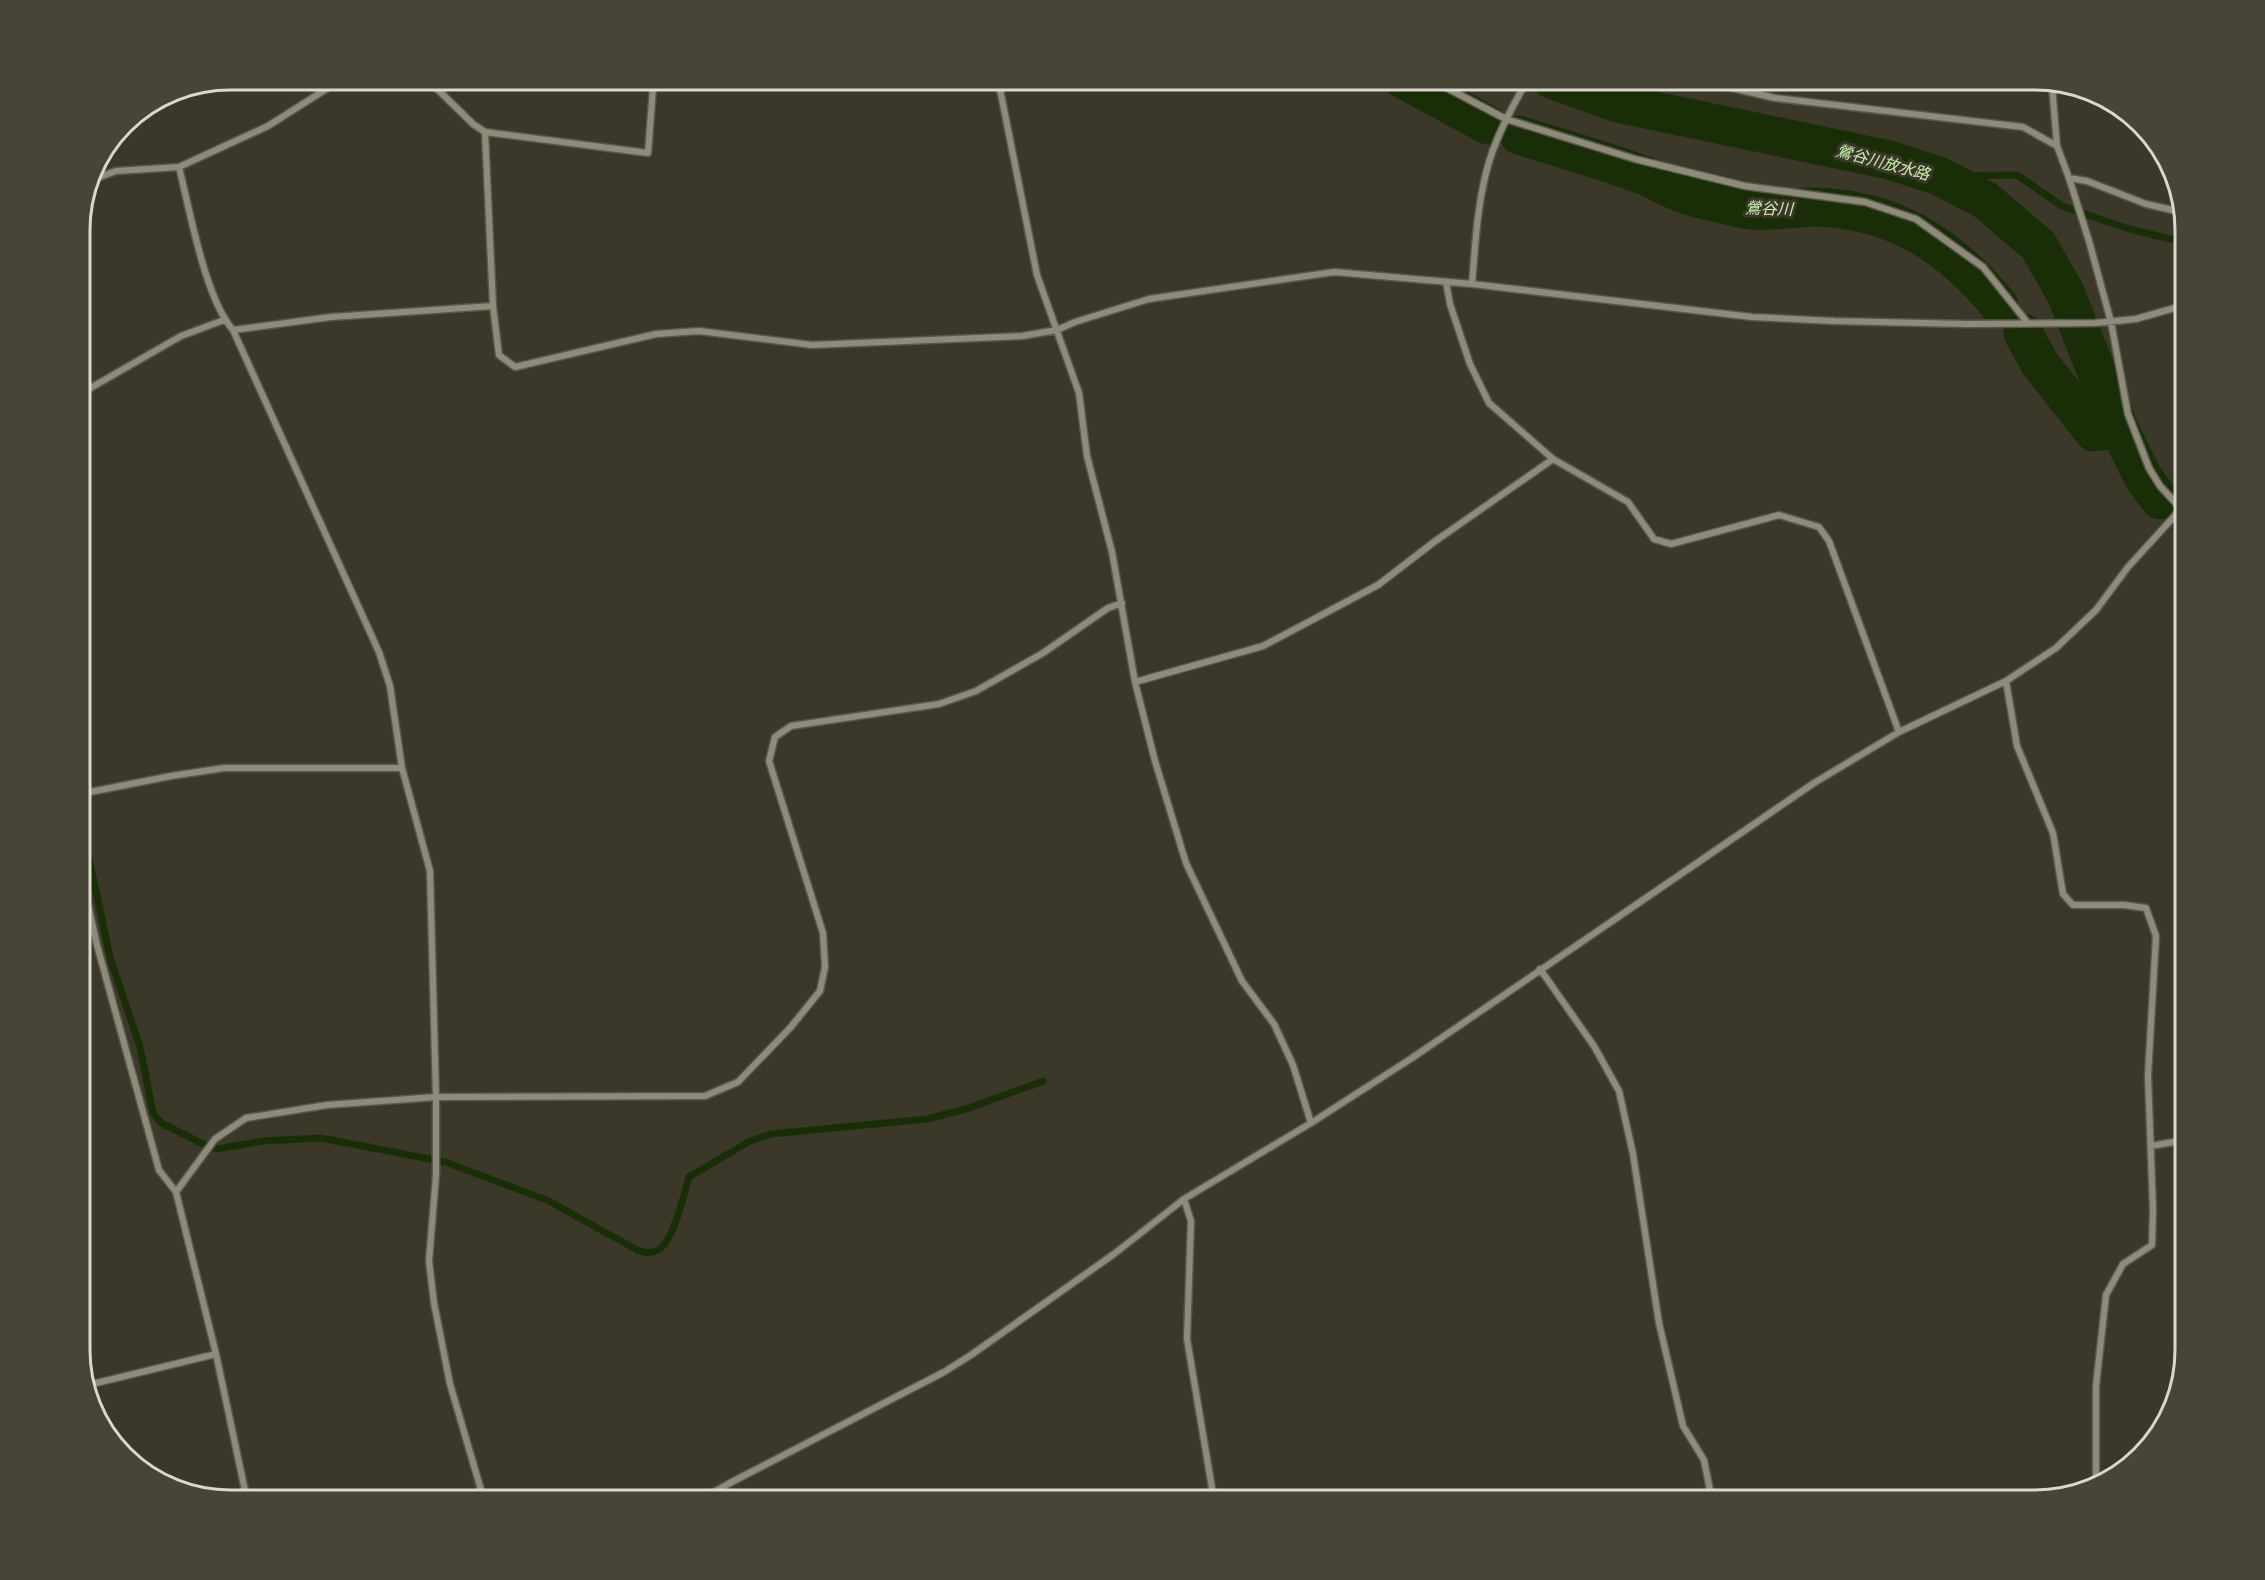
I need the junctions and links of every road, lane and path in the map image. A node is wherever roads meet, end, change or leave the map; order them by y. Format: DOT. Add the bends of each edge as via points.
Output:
graph roads {
  1 [pos="324,90"];
  2 [pos="437,90"];
  3 [pos="653,90"];
  4 [pos="1000,90"];
  5 [pos="1449,90"];
  6 [pos="1522,90"];
  7 [pos="1736,90"];
  8 [pos="2052,91"];
  9 [pos="1506,119"];
  10 [pos="485,132"];
  11 [pos="2057,146"];
  12 [pos="179,167"];
  13 [pos="101,177"];
  14 [pos="2069,178"];
  15 [pos="2174,210"];
  16 [pos="1446,282"];
  17 [pos="1472,284"];
  18 [pos="493,306"];
  19 [pos="2175,308"];
  20 [pos="224,320"];
  21 [pos="2027,322"];
  22 [pos="2111,322"];
  23 [pos="233,330"];
  24 [pos="1056,330"];
  25 [pos="90,388"];
  26 [pos="1553,459"];
  27 [pos="2175,502"];
  28 [pos="2175,519"];
  29 [pos="1122,603"];
  30 [pos="2006,681"];
  31 [pos="1135,682"];
  32 [pos="1899,732"];
  33 [pos="402,768"];
  34 [pos="90,792"];
  35 [pos="90,914"];
  36 [pos="1540,969"];
  37 [pos="436,1097"];
  38 [pos="1311,1123"];
  39 [pos="2175,1142"];
  40 [pos="2151,1146"];
  41 [pos="176,1192"];
  42 [pos="1184,1199"];
  43 [pos="216,1354"];
  44 [pos="94,1383"];
  45 [pos="2096,1476"];
  46 [pos="245,1490"];
  47 [pos="481,1490"];
  48 [pos="718,1490"];
  49 [pos="1212,1490"];
  50 [pos="1710,1490"];
  1 -- 12 [label="street" via="268,126"];
  2 -- 10 [label="street"];
  3 -- 10 [label="street" via="648,153"];
  4 -- 24 [label="street" via="1037,275"];
  5 -- 9 [label="street"];
  6 -- 9 [label="street"];
  7 -- 11 [label="street" via="1775,99 2023,127"];
  8 -- 11 [label="street"];
  9 -- 17 [label="street" via="1486,171"];
  9 -- 21 [label="street" via="1635,159 1745,186 1865,202 1916,219 1983,267"];
  10 -- 18 [label="street"];
  11 -- 14 [label="street"];
  12 -- 13 [label="street" via="116,171"];
  12 -- 20 [label="street" via="208,279"];
  14 -- 15 [label="street"];
  14 -- 22 [label="street"];
  16 -- 17 [label="street"];
  16 -- 24 [label="street" via="1334,272 1149,299"];
  16 -- 26 [label="street" via="1470,364 1489,403"];
  17 -- 21 [label="street" via="1752,317 1956,324"];
  18 -- 23 [label="street" via="331,317"];
  18 -- 24 [label="street" via="499,355 515,367 656,334 699,331 812,345 1022,336"];
  19 -- 22 [label="street"];
  20 -- 23 [label="street"];
  20 -- 25 [label="street" via="181,336"];
  21 -- 22 [label="street"];
  22 -- 27 [label="street" via="2128,414 2150,468"];
  23 -- 33 [label="street" via="380,652 390,686"];
  24 -- 29 [label="street" via="1079,393 1088,456"];
  26 -- 31 [label="street" via="1368,590 1263,646"];
  26 -- 32 [label="street" via="1628,502 1654,539 1671,544 1779,515 1819,527 1830,541"];
  28 -- 30 [label="street" via="2128,567 2097,610 2056,648"];
  29 -- 31 [label="street"];
  29 -- 37 [label="street" via="976,691 939,704 791,726 775,737 769,761 824,933 825,967 820,991 738,1082 705,1096"];
  30 -- 32 [label="street"];
  30 -- 40 [label="street" via="2017,746 2053,833 2062,894 2073,905 2146,908 2156,936 2148,1076"];
  31 -- 38 [label="street" via="1186,863 1242,981 1274,1024 1293,1065"];
  32 -- 36 [label="street" via="1814,783"];
  33 -- 34 [label="street" via="224,768"];
  33 -- 37 [label="street" via="430,871"];
  35 -- 41 [label="street" via="159,1170"];
  36 -- 38 [label="street"];
  36 -- 50 [label="street" via="1594,1046 1619,1091 1633,1154 1659,1323 1683,1426 1704,1460"];
  37 -- 41 [label="street" via="327,1105 246,1119 210,1146"];
  37 -- 47 [label="street" via="429,1261 450,1384"];
  38 -- 42 [label="street"];
  39 -- 40 [label="street"];
  40 -- 45 [label="street" via="2152,1245 2123,1264 2106,1295 2096,1386"];
  41 -- 43 [label="street"];
  42 -- 48 [label="street" via="1114,1254 962,1361"];
  42 -- 49 [label="street" via="1191,1221 1187,1339"];
  43 -- 44 [label="street"];
  43 -- 46 [label="street"];
}
